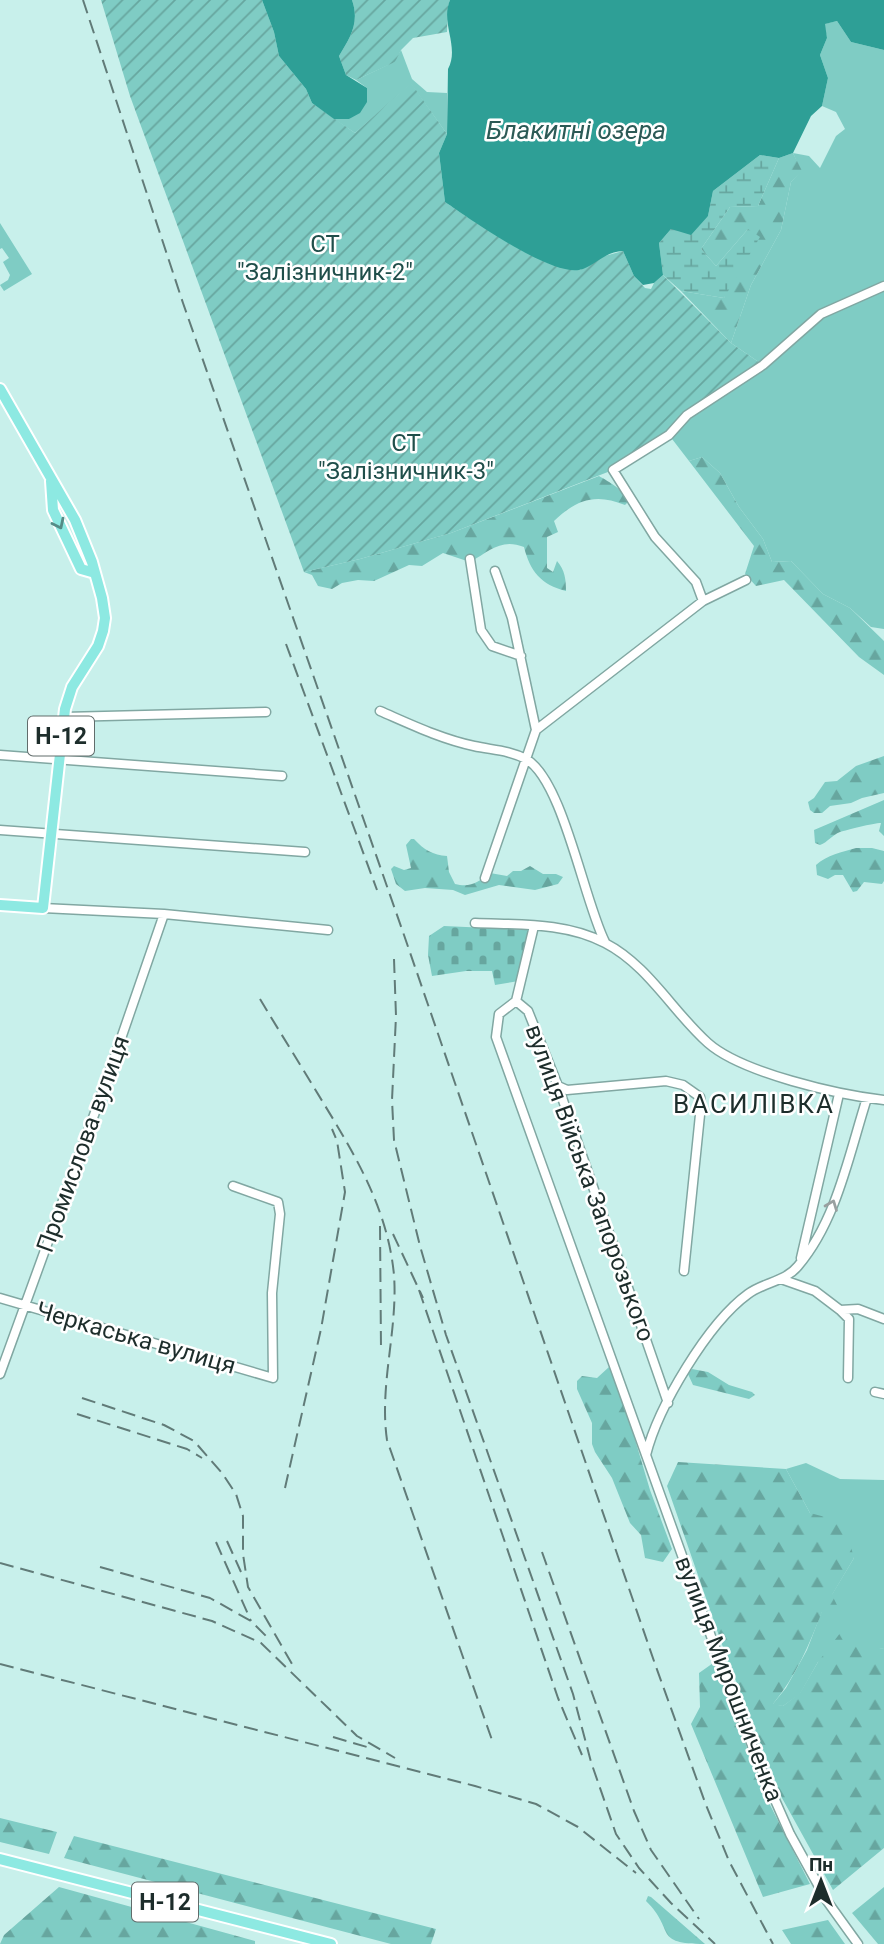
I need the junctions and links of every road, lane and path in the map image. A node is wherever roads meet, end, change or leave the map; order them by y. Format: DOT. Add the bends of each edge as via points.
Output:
graph roads {
  1 [pos="884,286"];
  2 [pos="0,389"];
  3 [pos="470,559"];
  4 [pos="495,571"];
  5 [pos="746,580"];
  6 [pos="703,601"];
  7 [pos="521,656"];
  8 [pos="380,711"];
  9 [pos="266,712"];
  10 [pos="64,717"];
  11 [pos="536,730"];
  12 [pos="531,745"];
  13 [pos="0,755"];
  14 [pos="524,758"];
  15 [pos="58,760"];
  16 [pos="538,768"];
  17 [pos="282,776"];
  18 [pos="0,830"];
  19 [pos="51,834"];
  20 [pos="305,852"];
  21 [pos="485,878"];
  22 [pos="0,905"];
  23 [pos="43,908"];
  24 [pos="164,914"];
  25 [pos="475,923"];
  26 [pos="534,926"];
  27 [pos="328,930"];
  28 [pos="605,942"];
  29 [pos="516,1001"];
  30 [pos="558,1086"];
  31 [pos="839,1094"];
  32 [pos="866,1098"];
  33 [pos="884,1100"];
  34 [pos="233,1186"];
  35 [pos="800,1264"];
  36 [pos="684,1271"];
  37 [pos="781,1279"];
  38 [pos="0,1298"];
  39 [pos="24,1306"];
  40 [pos="840,1310"];
  41 [pos="884,1319"];
  42 [pos="0,1374"];
  43 [pos="848,1378"];
  44 [pos="668,1403"];
  45 [pos="646,1455"];
  46 [pos="0,1859"];
  47 [pos="331,1944"];
  48 [pos="858,1944"];
  1 -- 6 [label="street" via="821,314 764,365 613,470 655,537 696,582"];
  2 -- 10 [label="main road, Н-12" via="75,520 102,598 103,631 72,687"];
  3 -- 7 [label="street" via="481,630 492,646"];
  4 -- 7 [label="street"];
  5 -- 6 [label="street"];
  6 -- 11 [label="street"];
  7 -- 11 [label="street"];
  8 -- 14 [label="street" via="435,735"];
  9 -- 10 [label="street"];
  10 -- 15 [label="main road, Н-12"];
  11 -- 12 [label="street"];
  12 -- 14 [label="street"];
  12 -- 16 [label="street"];
  13 -- 15 [label="street"];
  14 -- 16 [label="street"];
  14 -- 21 [label="street"];
  15 -- 17 [label="street"];
  15 -- 19 [label="main road, Н-12"];
  16 -- 28 [label="street" via="562,817"];
  18 -- 19 [label="street"];
  19 -- 20 [label="street"];
  19 -- 23 [label="main road, Н-12"];
  22 -- 23 [label="main road"];
  23 -- 24 [label="street"];
  24 -- 27 [label="street"];
  24 -- 39 [label="street, Промислова вулиця"];
  25 -- 26 [label="street"];
  26 -- 28 [label="street" via="559,928"];
  26 -- 29 [label="street, вулиця Війська Запорозького"];
  28 -- 31 [label="street" via="641,970 709,1044 736,1061"];
  29 -- 30 [label="street, вулиця Війська Запорозького" via="528,1011"];
  29 -- 45 [label="street, вулиця Мирошниченка" via="499,1014 496,1037"];
  30 -- 36 [label="street" via="567,1090 666,1081 683,1085 700,1097"];
  30 -- 44 [label="street, вулиця Війська Запорозького"];
  31 -- 32 [label="street"];
  31 -- 35 [label="street"];
  32 -- 33 [label="street"];
  35 -- 32 [label="street, one-way" via="821,1234"];
  34 -- 39 [label="street, Черкаська вулиця" via="278,1202 273,1378"];
  35 -- 37 [label="street"];
  37 -- 40 [label="street" via="815,1291"];
  37 -- 44 [label="street" via="756,1288 726,1314"];
  38 -- 39 [label="street, Черкаська вулиця"];
  39 -- 42 [label="street, Промислова вулиця"];
  40 -- 41 [label="street" via="858,1309"];
  40 -- 43 [label="street" via="849,1319"];
  44 -- 45 [label="street"];
  45 -- 48 [label="street, вулиця Мирошниченка" via="760,1766 790,1834 827,1901"];
  46 -- 47 [label="main road, Н-12"];
}
